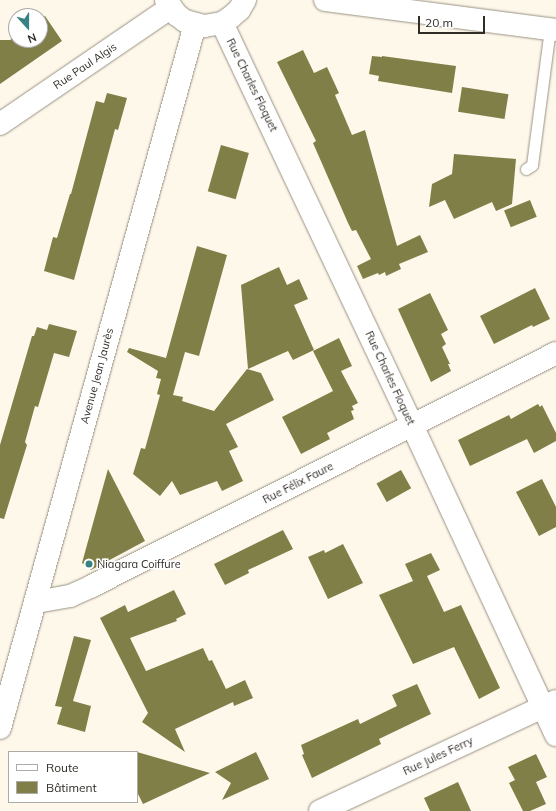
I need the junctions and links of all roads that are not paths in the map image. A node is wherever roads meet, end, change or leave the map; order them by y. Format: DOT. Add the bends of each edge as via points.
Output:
graph roads {
  1 [pos="245,0"];
  2 [pos="325,0"];
  3 [pos="168,4"];
  4 [pos="222,23"];
  5 [pos="195,24"];
  6 [pos="553,30"];
  7 [pos="0,124"];
  8 [pos="526,169"];
  9 [pos="556,353"];
  10 [pos="412,425"];
  11 [pos="36,602"];
  12 [pos="549,704"];
  13 [pos="0,728"];
  14 [pos="556,735"];
  15 [pos="320,811"];
  1 -- 4 [label="street" via="239,10"];
  2 -- 6 [label="street"];
  3 -- 5 [label="street" via="185,21"];
  3 -- 7 [label="street, Rue Paul Algis"];
  4 -- 5 [label="street" via="204,26"];
  4 -- 10 [label="street, Rue Charles Floquet"];
  5 -- 11 [label="street, Avenue Jean Jaurès"];
  6 -- 8 [label="lane" via="532,165"];
  9 -- 10 [label="street, Rue Félix Faure"];
  10 -- 11 [label="street, Rue Félix Faure" via="92,586 70,596"];
  10 -- 12 [label="street, Rue Charles Floquet"];
  11 -- 13 [label="street, Avenue Jean Jaurès"];
  12 -- 14 [label="street, Rue Charles Floquet"];
  12 -- 15 [label="street, Rue Jules Ferry"];
}
